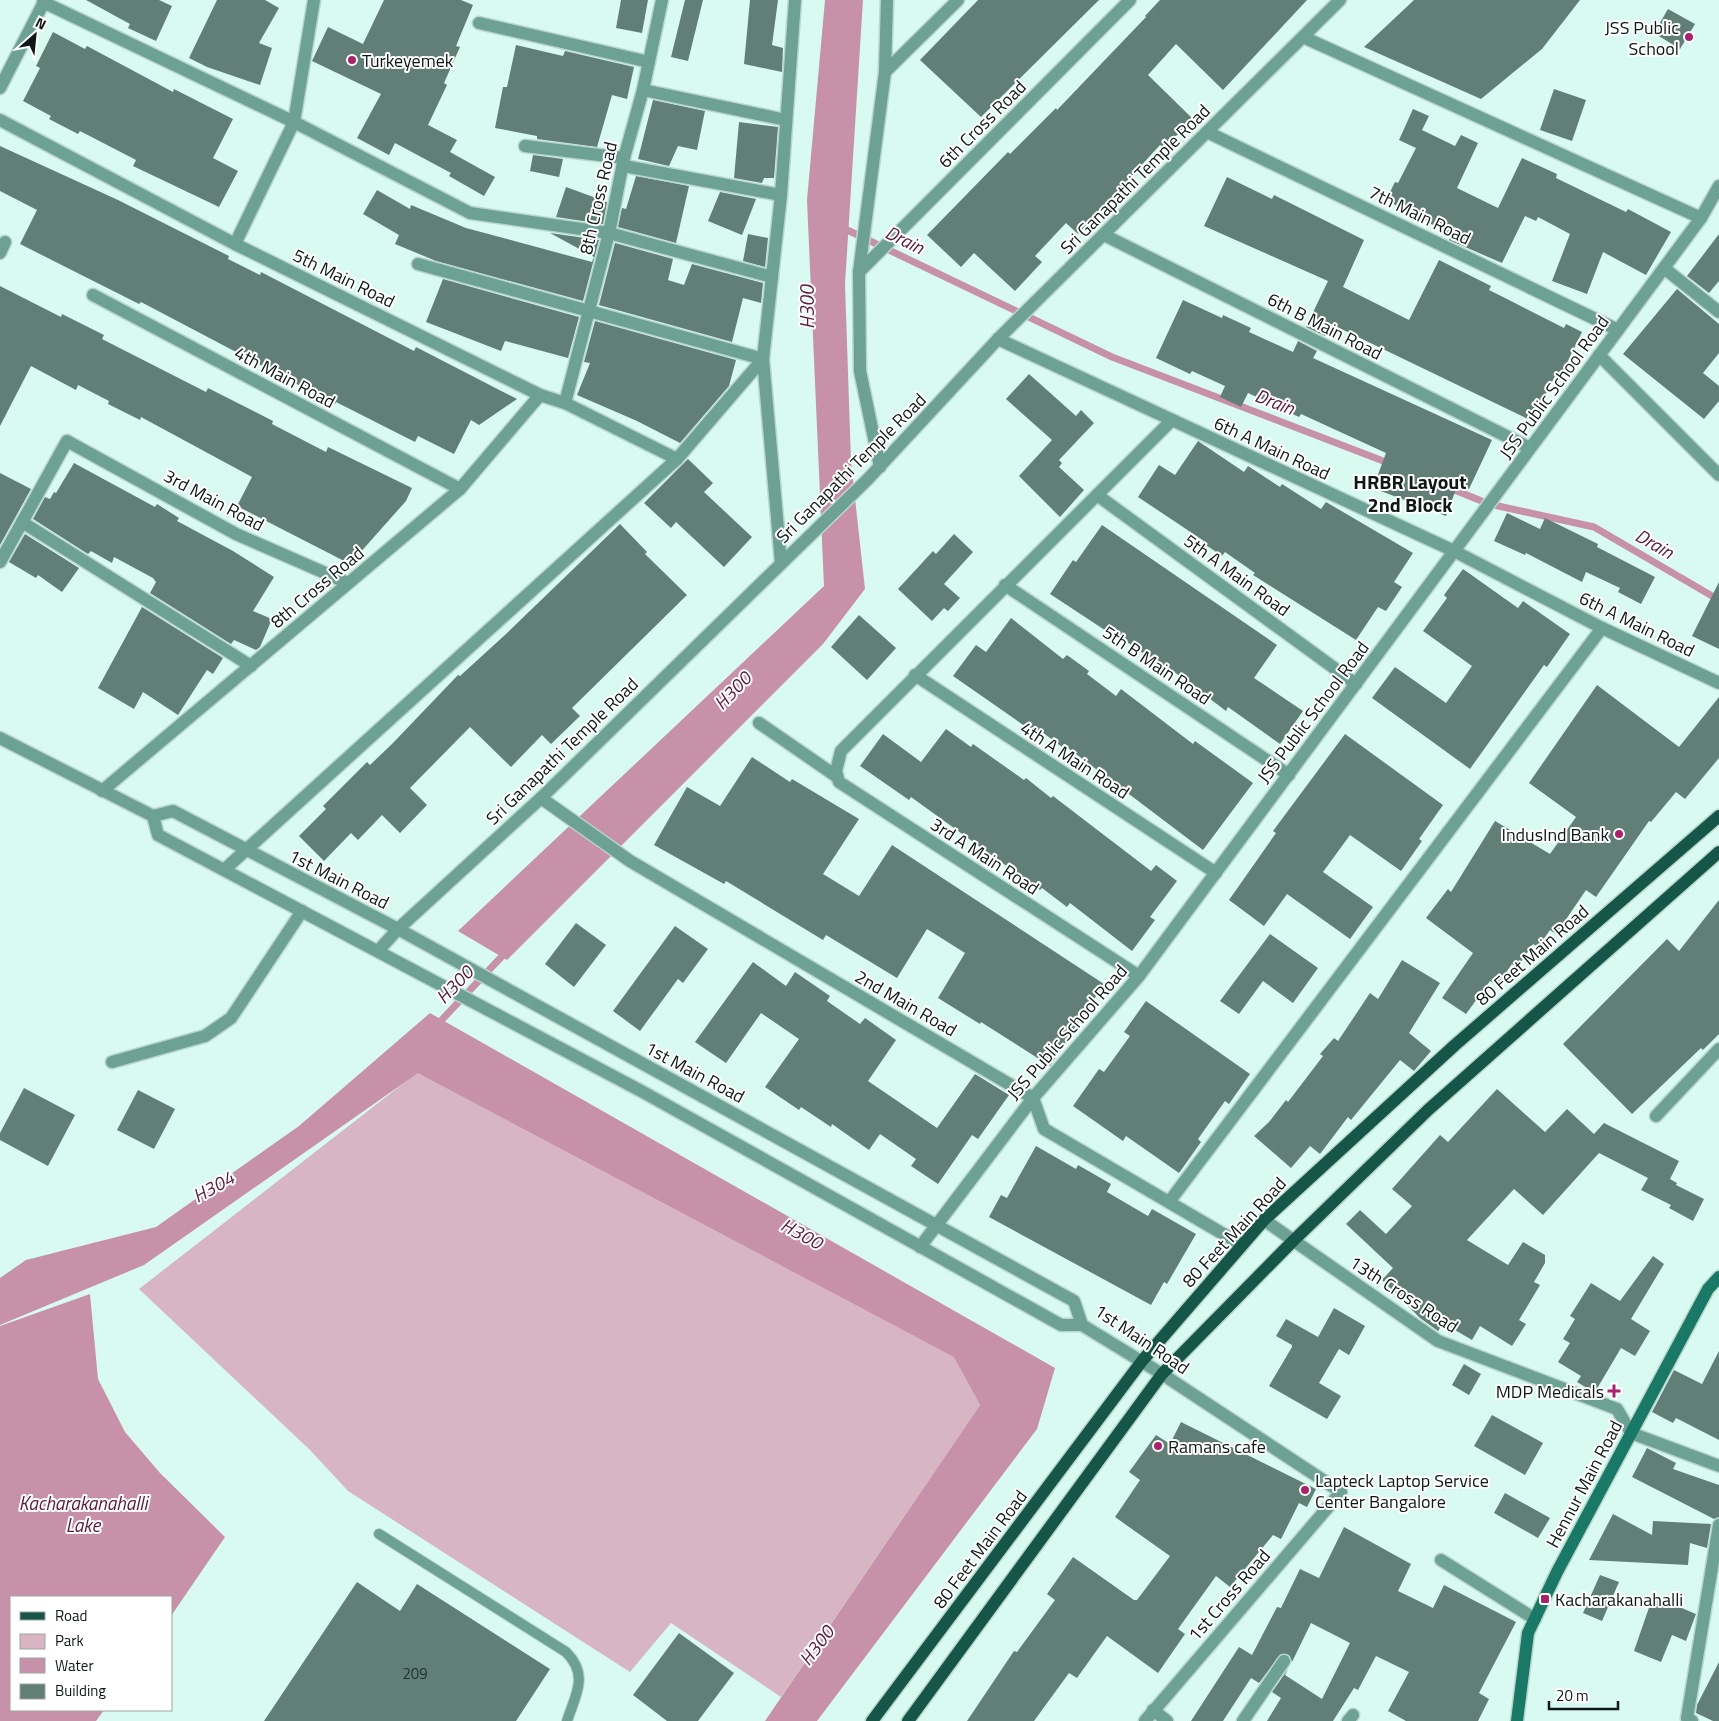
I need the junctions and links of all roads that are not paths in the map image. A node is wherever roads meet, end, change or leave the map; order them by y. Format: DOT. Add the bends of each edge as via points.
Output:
graph roads {
  1 [pos="314,0"];
  2 [pos="662,0"];
  3 [pos="795,0"];
  4 [pos="887,0"];
  5 [pos="958,0"];
  6 [pos="1130,0"];
  7 [pos="1340,0"];
  8 [pos="44,1"];
  9 [pos="479,24"];
  10 [pos="1303,37"];
  11 [pos="649,62"];
  12 [pos="885,72"];
  13 [pos="0,88"];
  14 [pos="643,90"];
  15 [pos="0,120"];
  16 [pos="786,120"];
  17 [pos="294,122"];
  18 [pos="1207,132"];
  19 [pos="525,146"];
  20 [pos="624,162"];
  21 [pos="1719,186"];
  22 [pos="781,196"];
  23 [pos="1701,218"];
  24 [pos="609,233"];
  25 [pos="1104,235"];
  26 [pos="235,244"];
  27 [pos="418,264"];
  28 [pos="1664,268"];
  29 [pos="859,272"];
  30 [pos="772,277"];
  31 [pos="93,295"];
  32 [pos="1719,312"];
  33 [pos="588,313"];
  34 [pos="1618,330"];
  35 [pos="998,339"];
  36 [pos="1600,355"];
  37 [pos="762,359"];
  38 [pos="540,395"];
  39 [pos="566,403"];
  40 [pos="1172,420"];
  41 [pos="1530,448"];
  42 [pos="677,460"];
  43 [pos="880,467"];
  44 [pos="1719,474"];
  45 [pos="460,489"];
  46 [pos="1097,495"];
  47 [pos="22,522"];
  48 [pos="1454,551"];
  49 [pos="0,562"];
  50 [pos="782,563"];
  51 [pos="348,583"];
  52 [pos="1006,585"];
  53 [pos="1602,628"];
  54 [pos="250,666"];
  55 [pos="915,675"];
  56 [pos="1356,684"];
  57 [pos="1719,684"];
  58 [pos="759,723"];
  59 [pos="0,738"];
  60 [pos="1289,775"];
  61 [pos="836,776"];
  62 [pos="102,791"];
  63 [pos="541,798"];
  64 [pos="153,816"];
  65 [pos="1719,816"];
  66 [pos="245,849"];
  67 [pos="1719,852"];
  68 [pos="224,870"];
  69 [pos="1216,873"];
  70 [pos="302,911"];
  71 [pos="398,929"];
  72 [pos="378,951"];
  73 [pos="1139,976"];
  74 [pos="1719,1049"];
  75 [pos="112,1062"];
  76 [pos="1033,1098"];
  77 [pos="1656,1116"];
  78 [pos="1169,1202"];
  79 [pos="1264,1220"];
  80 [pos="937,1224"];
  81 [pos="1293,1241"];
  82 [pos="1242,1245"];
  83 [pos="920,1247"];
  84 [pos="1719,1277"];
  85 [pos="1082,1325"];
  86 [pos="1142,1361"];
  87 [pos="1162,1374"];
  88 [pos="1631,1433"];
  89 [pos="1719,1466"];
  90 [pos="1341,1492"];
  91 [pos="1719,1525"];
  92 [pos="379,1534"];
  93 [pos="1441,1560"];
  94 [pos="1535,1619"];
  95 [pos="1284,1661"];
  96 [pos="1152,1710"];
  97 [pos="567,1721"];
  98 [pos="872,1721"];
  99 [pos="908,1721"];
  100 [pos="1144,1721"];
  101 [pos="1167,1721"];
  102 [pos="1243,1721"];
  103 [pos="1517,1721"];
  104 [pos="1692,1721"];
  1 -- 17 [label="street"];
  2 -- 11 [label="street, 8th Cross Road"];
  3 -- 16 [label="street"];
  4 -- 12 [label="street"];
  5 -- 12 [label="street"];
  6 -- 29 [label="street, 6th Cross Road"];
  7 -- 10 [label="street, Sri Ganapathi Temple Road"];
  8 -- 13 [label="street"];
  8 -- 17 [label="street"];
  9 -- 11 [label="street"];
  10 -- 18 [label="street, Sri Ganapathi Temple Road"];
  10 -- 23 [label="street"];
  11 -- 14 [label="street, 8th Cross Road"];
  12 -- 29 [label="street"];
  14 -- 16 [label="street"];
  14 -- 20 [label="street, 8th Cross Road"];
  15 -- 26 [label="street, 5th Main Road"];
  16 -- 22 [label="street"];
  17 -- 24 [label="street" via="470,213"];
  17 -- 26 [label="street"];
  18 -- 25 [label="street, Sri Ganapathi Temple Road"];
  18 -- 34 [label="street, 7th Main Road"];
  19 -- 20 [label="street"];
  20 -- 22 [label="street"];
  20 -- 24 [label="street, 8th Cross Road"];
  21 -- 23 [label="street, JSS Public School Road"];
  22 -- 30 [label="street"];
  23 -- 28 [label="street, JSS Public School Road"];
  24 -- 30 [label="street"];
  24 -- 33 [label="street, 8th Cross Road"];
  25 -- 35 [label="street, Sri Ganapathi Temple Road"];
  25 -- 41 [label="street, 6th B Main Road"];
  26 -- 38 [label="street, 5th Main Road"];
  27 -- 33 [label="street"];
  28 -- 32 [label="street"];
  28 -- 34 [label="street, JSS Public School Road"];
  29 -- 43 [label="street" via="860,370"];
  30 -- 37 [label="street"];
  31 -- 45 [label="street, 4th Main Road"];
  33 -- 37 [label="street"];
  33 -- 39 [label="street, 8th Cross Road"];
  34 -- 36 [label="street, JSS Public School Road"];
  35 -- 40 [label="street, 6th A Main Road"];
  35 -- 43 [label="street, Sri Ganapathi Temple Road"];
  36 -- 41 [label="street, JSS Public School Road"];
  36 -- 44 [label="street"];
  37 -- 42 [label="street"];
  37 -- 50 [label="street"];
  38 -- 39 [label="street, 5th Main Road"];
  38 -- 45 [label="street, 8th Cross Road"];
  39 -- 42 [label="street, 5th Main Road"];
  40 -- 46 [label="street"];
  40 -- 48 [label="street, 6th A Main Road"];
  41 -- 48 [label="street, JSS Public School Road"];
  42 -- 66 [label="street"];
  43 -- 50 [label="street, Sri Ganapathi Temple Road"];
  45 -- 51 [label="street, 8th Cross Road"];
  46 -- 52 [label="street"];
  46 -- 56 [label="street, 5th A Main Road"];
  47 -- 49 [label="street"];
  47 -- 51 [label="street, 3rd Main Road" via="68,441 236,534"];
  47 -- 54 [label="street"];
  48 -- 53 [label="street, 6th A Main Road"];
  48 -- 56 [label="street, JSS Public School Road"];
  50 -- 63 [label="street, Sri Ganapathi Temple Road"];
  51 -- 54 [label="street, 8th Cross Road"];
  52 -- 55 [label="street"];
  52 -- 60 [label="street, 5th B Main Road"];
  53 -- 57 [label="street, 6th A Main Road"];
  53 -- 78 [label="street"];
  54 -- 62 [label="street, 8th Cross Road"];
  55 -- 61 [label="street" via="841,751"];
  55 -- 69 [label="street, 4th A Main Road"];
  56 -- 60 [label="street, JSS Public School Road"];
  58 -- 61 [label="street, 3rd A Main Road"];
  59 -- 62 [label="street"];
  60 -- 69 [label="street, JSS Public School Road"];
  61 -- 73 [label="street, 3rd A Main Road" via="839,782"];
  62 -- 64 [label="street"];
  63 -- 71 [label="street, Sri Ganapathi Temple Road"];
  63 -- 76 [label="street, 2nd Main Road" via="630,861"];
  64 -- 66 [label="street, 1st Main Road" via="173,811"];
  64 -- 68 [label="street" via="158,835"];
  65 -- 79 [label="main road, 80 Feet Main Road" via="1455,1045"];
  66 -- 68 [label="street"];
  66 -- 71 [label="street, 1st Main Road"];
  67 -- 81 [label="main road" via="1428,1110"];
  68 -- 70 [label="street"];
  69 -- 73 [label="street, JSS Public School Road"];
  70 -- 72 [label="street"];
  70 -- 75 [label="street" via="231,1018 219,1028 205,1036"];
  71 -- 72 [label="street, Sri Ganapathi Temple Road"];
  71 -- 80 [label="street, 1st Main Road"];
  72 -- 83 [label="street" via="643,1092"];
  73 -- 76 [label="street, JSS Public School Road"];
  74 -- 77 [label="street"];
  76 -- 78 [label="street" via="1044,1129"];
  76 -- 80 [label="street, JSS Public School Road"];
  78 -- 82 [label="street"];
  79 -- 81 [label="street, 13th Cross Road"];
  79 -- 82 [label="main road, 80 Feet Main Road"];
  80 -- 83 [label="street, JSS Public School Road"];
  80 -- 85 [label="street, 1st Main Road" via="1074,1301"];
  81 -- 87 [label="main road"];
  81 -- 88 [label="street, 13th Cross Road" via="1438,1341 1617,1409"];
  82 -- 86 [label="main road, 80 Feet Main Road"];
  83 -- 85 [label="street" via="1061,1325"];
  84 -- 88 [label="main road, Hennur Main Road" via="1708,1289"];
  85 -- 86 [label="street, 1st Main Road"];
  86 -- 87 [label="street, 1st Main Road"];
  86 -- 98 [label="main road, 80 Feet Main Road"];
  87 -- 90 [label="street, 1st Main Road"];
  87 -- 99 [label="main road"];
  88 -- 89 [label="street"];
  88 -- 94 [label="main road, Hennur Main Road"];
  90 -- 96 [label="street, 1st Cross Road"];
  91 -- 104 [label="street" via="1687,1718"];
  92 -- 97 [label="lane" via="570,1657 579,1671 580,1682"];
  93 -- 94 [label="street"];
  94 -- 103 [label="main road, Hennur Main Road" via="1528,1633"];
  95 -- 102 [label="street"];
  96 -- 100 [label="street, 1st Cross Road"];
  96 -- 101 [label="street"];
}
